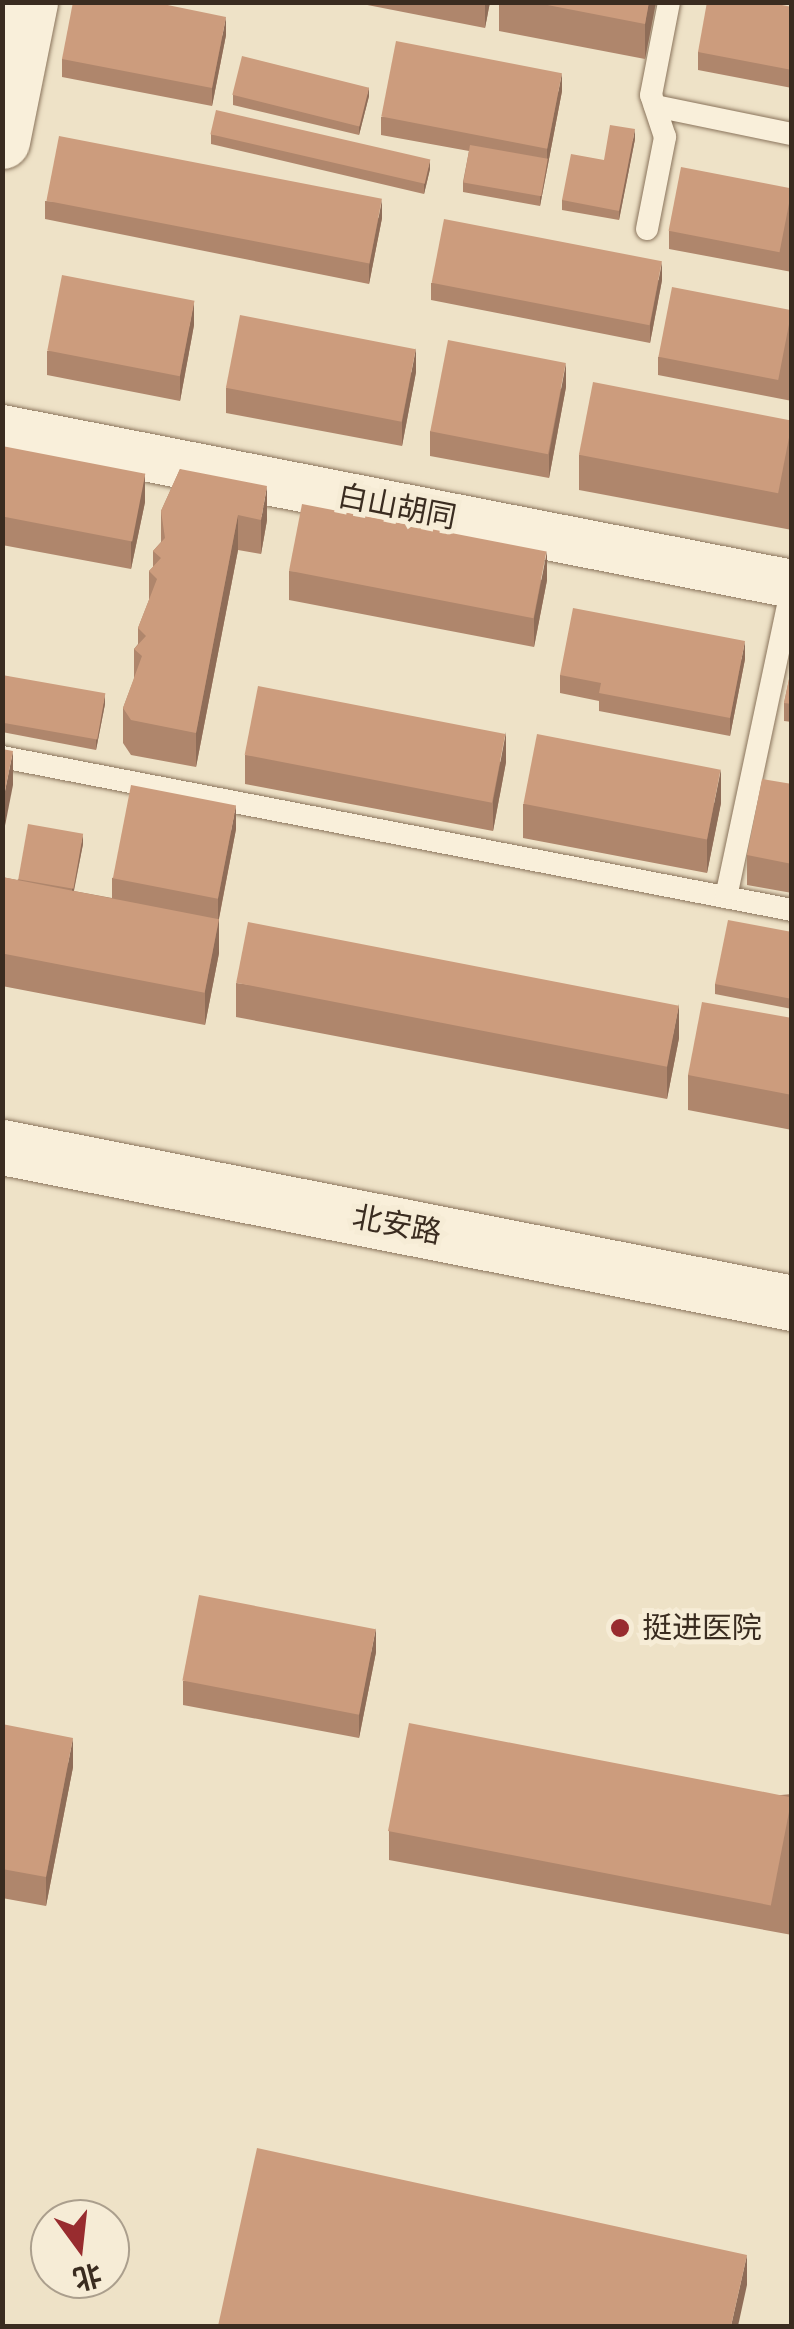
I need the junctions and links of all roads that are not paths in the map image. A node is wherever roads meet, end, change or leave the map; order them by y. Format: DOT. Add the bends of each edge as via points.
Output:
graph roads {
  1 [pos="30,2"];
  2 [pos="670,2"];
  3 [pos="654,106"];
  4 [pos="792,134"];
  5 [pos="2,141"];
  6 [pos="647,228"];
  7 [pos="2,430"];
  8 [pos="792,585"];
  9 [pos="2,757"];
  10 [pos="726,897"];
  11 [pos="792,910"];
  12 [pos="2,1147"];
  13 [pos="792,1302"];
  1 -- 5 [label="street"];
  2 -- 3 [label="lane"];
  3 -- 4 [label="lane"];
  3 -- 6 [label="lane" via="665,137"];
  7 -- 8 [label="street, 白山胡同"];
  8 -- 10 [label="lane"];
  9 -- 10 [label="lane"];
  10 -- 11 [label="lane"];
  12 -- 13 [label="street, 北安路"];
}
